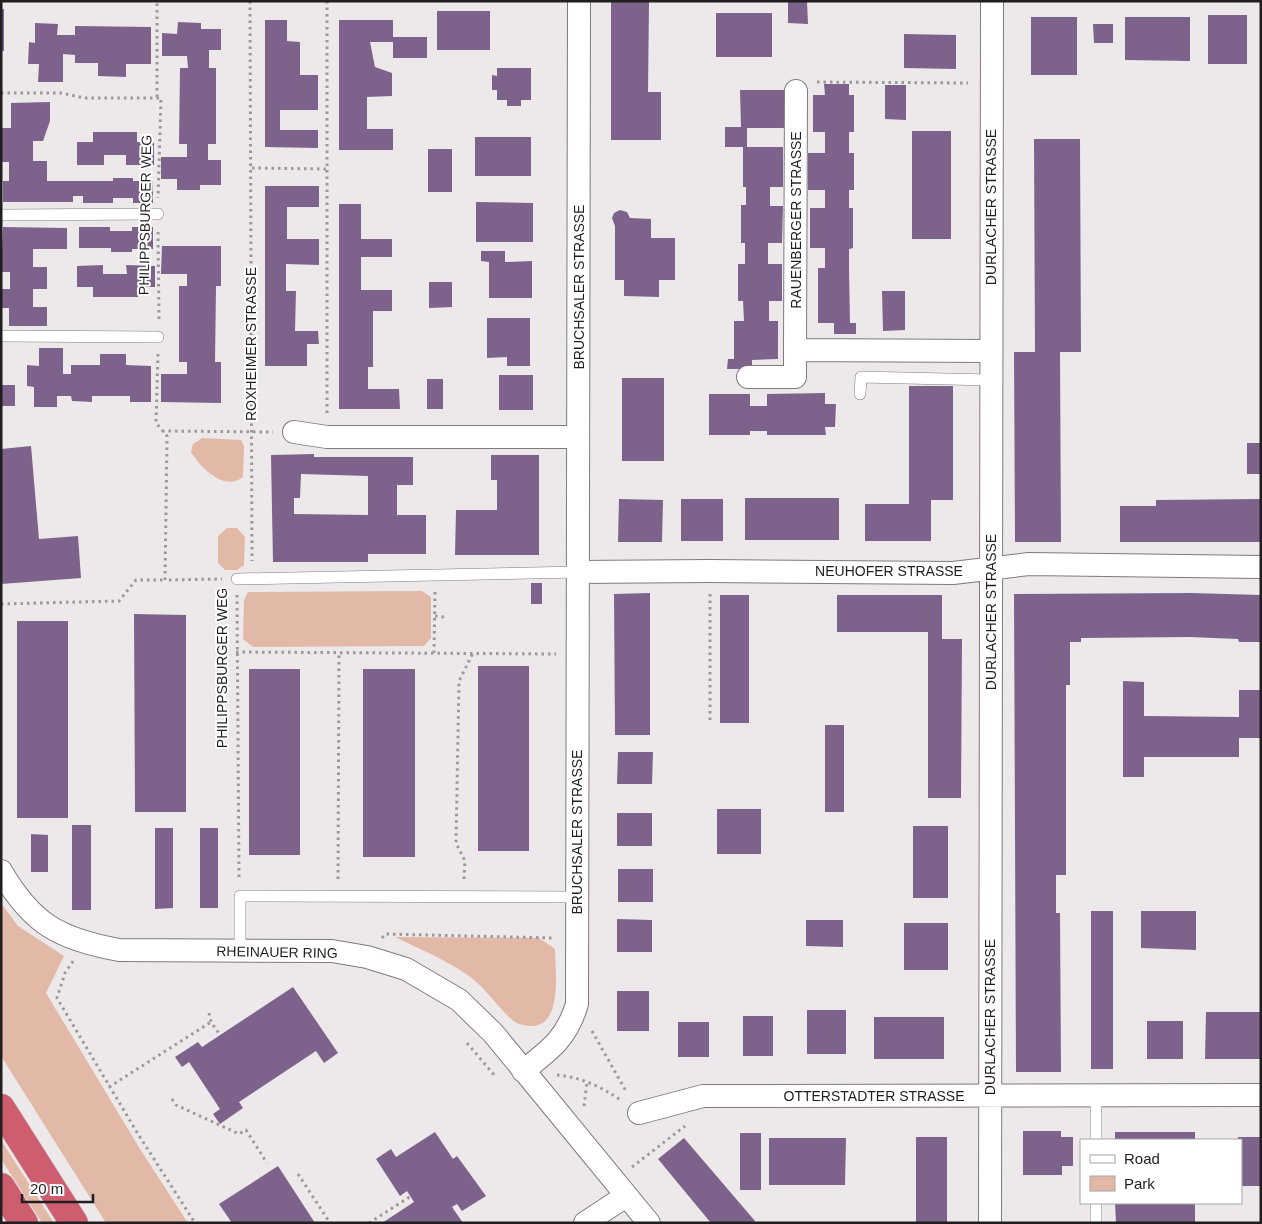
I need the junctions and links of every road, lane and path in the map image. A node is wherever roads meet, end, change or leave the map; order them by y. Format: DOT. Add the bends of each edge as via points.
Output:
graph roads {
  1 [pos="157,1"];
  2 [pos="250,1"];
  3 [pos="327,1"];
  4 [pos="579,1"];
  5 [pos="992,1"];
  6 [pos="992,83"];
  7 [pos="796,91"];
  8 [pos="1,93"];
  9 [pos="157,98"];
  10 [pos="252,168"];
  11 [pos="327,169"];
  12 [pos="158,214"];
  13 [pos="1,215"];
  14 [pos="1,336"];
  15 [pos="158,337"];
  16 [pos="795,350"];
  17 [pos="991,351"];
  18 [pos="748,377"];
  19 [pos="991,380"];
  20 [pos="860,394"];
  21 [pos="162,431"];
  22 [pos="251,431"];
  23 [pos="294,432"];
  24 [pos="327,437"];
  25 [pos="578,438"];
  26 [pos="1261,567"];
  27 [pos="991,568"];
  28 [pos="710,571"];
  29 [pos="578,572"];
  30 [pos="435,576"];
  31 [pos="252,578"];
  32 [pos="237,579"];
  33 [pos="165,580"];
  34 [pos="1,604"];
  35 [pos="434,616"];
  36 [pos="445,617"];
  37 [pos="236,652"];
  38 [pos="339,652"];
  39 [pos="434,653"];
  40 [pos="473,653"];
  41 [pos="578,654"];
  42 [pos="710,721"];
  43 [pos="1,871"];
  44 [pos="240,896"];
  45 [pos="338,896"];
  46 [pos="464,897"];
  47 [pos="577,897"];
  48 [pos="577,938"];
  49 [pos="85,944"];
  50 [pos="240,951"];
  51 [pos="367,957"];
  52 [pos="577,1004"];
  53 [pos="209,1013"];
  54 [pos="211,1022"];
  55 [pos="220,1036"];
  56 [pos="523,1071"];
  57 [pos="109,1087"];
  58 [pos="1261,1095"];
  59 [pos="703,1096"];
  60 [pos="990,1096"];
  61 [pos="1096,1096"];
  62 [pos="172,1099"];
  63 [pos="1,1108"];
  64 [pos="638,1113"];
  65 [pos="1096,1139"];
  66 [pos="268,1163"];
  67 [pos="632,1167"];
  68 [pos="298,1174"];
  69 [pos="1,1187"];
  70 [pos="411,1196"];
  71 [pos="626,1196"];
  72 [pos="1096,1204"];
  73 [pos="24,1223"];
  74 [pos="74,1223"];
  75 [pos="195,1223"];
  76 [pos="330,1223"];
  77 [pos="369,1223"];
  78 [pos="585,1223"];
  79 [pos="649,1223"];
  80 [pos="990,1223"];
  81 [pos="1096,1223"];
  1 -- 9 [label="path, PHILIPPSBURGER WEG"];
  2 -- 10 [label="path, ROXHEIMER STRASSE"];
  3 -- 11 [label="path"];
  4 -- 25 [label="street, BRUCHSALER STRASSE"];
  5 -- 6 [label="street, DURLACHER STRASSE"];
  6 -- 7 [label="path" via="806,82"];
  6 -- 17 [label="street, DURLACHER STRASSE"];
  7 -- 16 [label="street, RAUENBERGER STRASSE"];
  8 -- 9 [label="path"];
  9 -- 12 [label="path, PHILIPPSBURGER WEG" via="161,98"];
  10 -- 11 [label="path"];
  10 -- 22 [label="path, ROXHEIMER STRASSE"];
  11 -- 24 [label="path"];
  12 -- 13 [label="lane"];
  12 -- 15 [label="path, PHILIPPSBURGER WEG"];
  14 -- 15 [label="lane"];
  15 -- 21 [label="path, PHILIPPSBURGER WEG" via="156,423"];
  16 -- 17 [label="street"];
  16 -- 18 [label="street, RAUENBERGER STRASSE" via="795,377"];
  17 -- 19 [label="street, DURLACHER STRASSE"];
  19 -- 20 [label="lane" via="860,377"];
  19 -- 27 [label="street, DURLACHER STRASSE"];
  21 -- 22 [label="path, ROXHEIMER STRASSE"];
  21 -- 33 [label="path, PHILIPPSBURGER WEG" via="167,436"];
  22 -- 31 [label="path"];
  23 -- 24 [label="street"];
  24 -- 25 [label="street"];
  25 -- 29 [label="street, BRUCHSALER STRASSE"];
  26 -- 27 [label="street, NEUHOFER STRASSE" via="1029,564"];
  27 -- 28 [label="street, NEUHOFER STRASSE" via="953,573"];
  27 -- 60 [label="street, DURLACHER STRASSE"];
  28 -- 29 [label="street, NEUHOFER STRASSE"];
  28 -- 42 [label="path"];
  29 -- 30 [label="lane"];
  29 -- 41 [label="street, BRUCHSALER STRASSE"];
  30 -- 31 [label="lane"];
  30 -- 35 [label="path"];
  31 -- 32 [label="lane"];
  32 -- 33 [label="path, PHILIPPSBURGER WEG"];
  32 -- 37 [label="path, PHILIPPSBURGER WEG"];
  33 -- 34 [label="path" via="136,580 119,601"];
  35 -- 36 [label="path"];
  35 -- 39 [label="path"];
  37 -- 38 [label="path"];
  37 -- 44 [label="path, PHILIPPSBURGER WEG"];
  38 -- 39 [label="path"];
  38 -- 45 [label="path"];
  39 -- 40 [label="path"];
  40 -- 41 [label="path"];
  40 -- 46 [label="path" via="458,680 456,843 465,860"];
  41 -- 47 [label="street, BRUCHSALER STRASSE"];
  43 -- 49 [label="street, RHEINAUER RING" via="15,895 34,915 58,932"];
  44 -- 45 [label="lane"];
  44 -- 50 [label="lane"];
  45 -- 46 [label="lane"];
  46 -- 47 [label="lane"];
  47 -- 48 [label="street, BRUCHSALER STRASSE"];
  48 -- 51 [label="path" via="385,934"];
  48 -- 52 [label="street, BRUCHSALER STRASSE"];
  49 -- 50 [label="street, RHEINAUER RING" via="119,950"];
  49 -- 57 [label="path" via="65,974 57,998"];
  50 -- 51 [label="street, RHEINAUER RING" via="332,951"];
  51 -- 56 [label="street, RHEINAUER RING" via="406,968 459,1000 493,1033"];
  52 -- 56 [label="street, BRUCHSALER STRASSE" via="571,1024 552,1049"];
  52 -- 64 [label="path"];
  53 -- 54 [label="path"];
  54 -- 55 [label="path"];
  54 -- 57 [label="path"];
  56 -- 64 [label="path" via="571,1076 605,1089"];
  56 -- 71 [label="street, RHEINAUER RING"];
  57 -- 75 [label="path"];
  58 -- 61 [label="street, OTTERSTADTER STRASSE"];
  59 -- 60 [label="street, OTTERSTADTER STRASSE"];
  59 -- 64 [label="street, OTTERSTADTER STRASSE"];
  59 -- 67 [label="path" via="697,1117"];
  60 -- 61 [label="street, OTTERSTADTER STRASSE"];
  60 -- 80 [label="street, DURLACHER STRASSE"];
  61 -- 65 [label="lane"];
  62 -- 66 [label="path" via="176,1106 239,1134 246,1130"];
  63 -- 74 [label="highway"];
  68 -- 76 [label="path"];
  69 -- 73 [label="highway"];
  70 -- 77 [label="path"];
  71 -- 78 [label="street"];
  71 -- 79 [label="street, RHEINAUER RING"];
  72 -- 81 [label="lane"];
}
